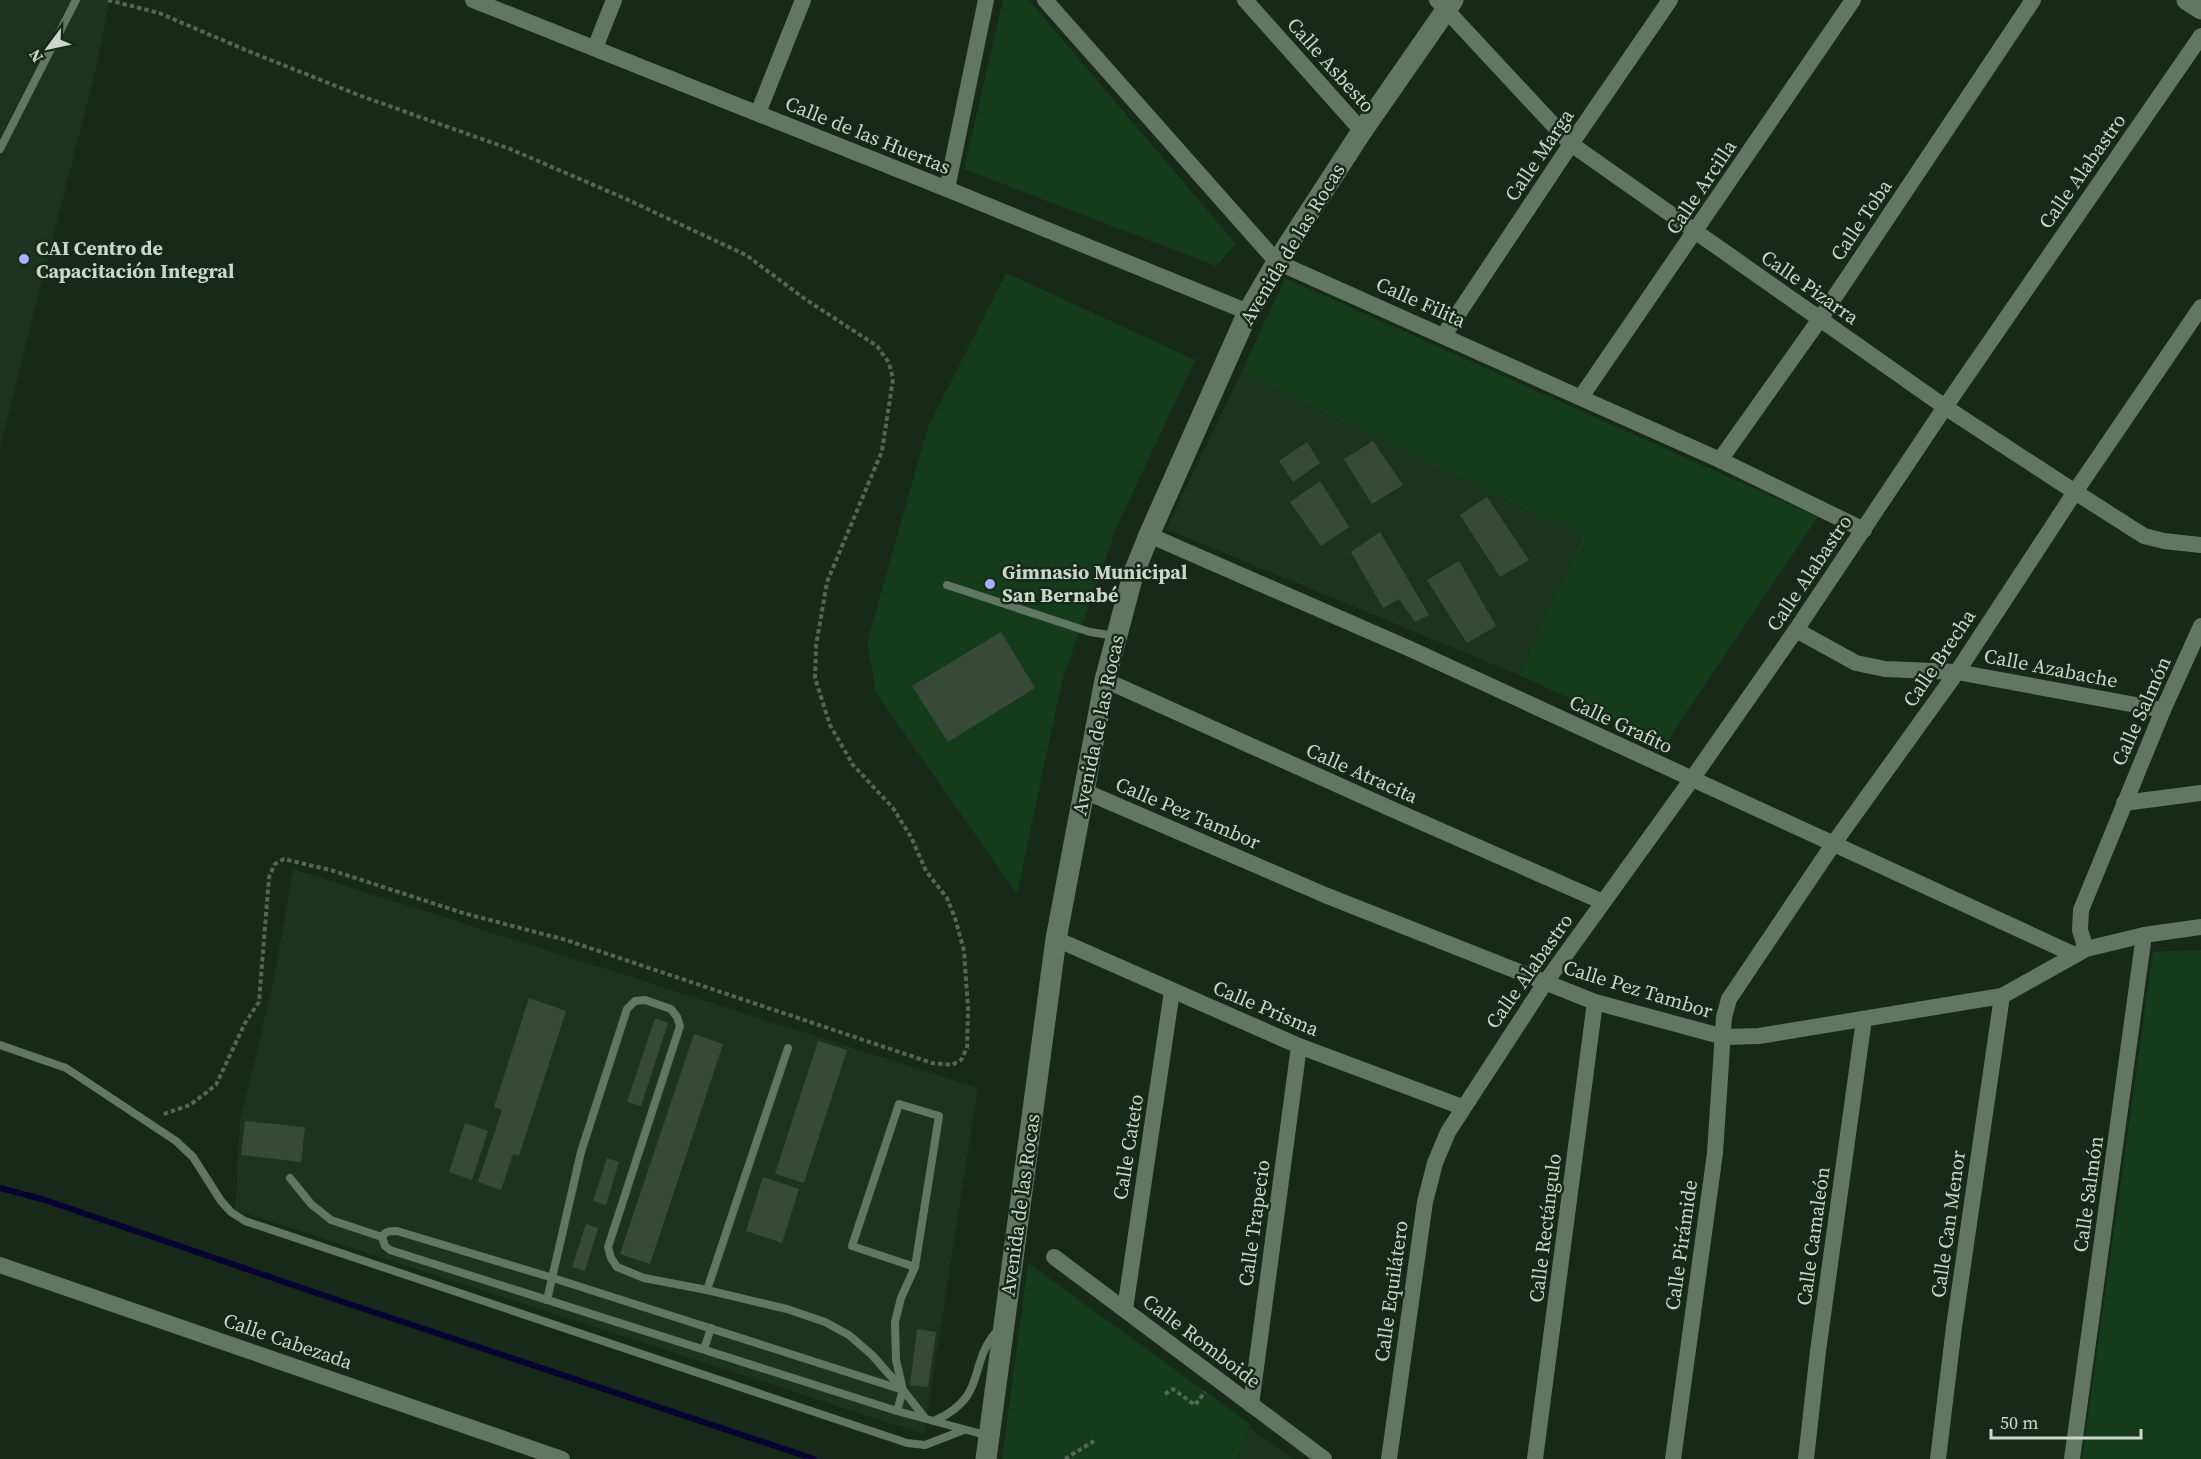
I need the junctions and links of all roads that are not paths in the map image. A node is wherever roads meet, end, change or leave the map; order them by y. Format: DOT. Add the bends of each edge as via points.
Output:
graph roads {
  1 [pos="76,0"];
  2 [pos="472,0"];
  3 [pos="614,0"];
  4 [pos="803,0"];
  5 [pos="986,0"];
  6 [pos="1045,0"];
  7 [pos="1245,0"];
  8 [pos="1670,0"];
  9 [pos="1853,0"];
  10 [pos="2033,0"];
  11 [pos="2187,0"];
  12 [pos="1445,4"];
  13 [pos="2201,9"];
  14 [pos="2201,36"];
  15 [pos="595,48"];
  16 [pos="758,113"];
  17 [pos="1362,131"];
  18 [pos="1571,144"];
  19 [pos="0,149"];
  20 [pos="947,189"];
  21 [pos="1695,233"];
  22 [pos="1277,262"];
  23 [pos="2201,307"];
  24 [pos="1248,312"];
  25 [pos="1820,319"];
  26 [pos="1444,335"];
  27 [pos="1581,397"];
  28 [pos="1945,406"];
  29 [pos="1720,460"];
  30 [pos="2075,492"];
  31 [pos="1864,530"];
  32 [pos="1149,535"];
  33 [pos="2201,545"];
  34 [pos="947,585"];
  35 [pos="2201,626"];
  36 [pos="1796,630"];
  37 [pos="1116,636"];
  38 [pos="2195,655"];
  39 [pos="1957,672"];
  40 [pos="1105,680"];
  41 [pos="2163,711"];
  42 [pos="1692,779"];
  43 [pos="1084,791"];
  44 [pos="2201,793"];
  45 [pos="2124,803"];
  46 [pos="1834,843"];
  47 [pos="1604,902"];
  48 [pos="2201,927"];
  49 [pos="2144,935"];
  50 [pos="1056,939"];
  51 [pos="2080,952"];
  52 [pos="1545,983"];
  53 [pos="1172,990"];
  54 [pos="2002,996"];
  55 [pos="1595,1002"];
  56 [pos="1864,1019"];
  57 [pos="1724,1037"];
  58 [pos="0,1045"];
  59 [pos="1299,1046"];
  60 [pos="788,1048"];
  61 [pos="1462,1107"];
  62 [pos="1448,1132"];
  63 [pos="290,1178"];
  64 [pos="382,1237"];
  65 [pos="1054,1257"];
  66 [pos="0,1265"];
  67 [pos="915,1267"];
  68 [pos="553,1278"];
  69 [pos="707,1290"];
  70 [pos="546,1300"];
  71 [pos="1125,1309"];
  72 [pos="1004,1323"];
  73 [pos="711,1328"];
  74 [pos="704,1349"];
  75 [pos="903,1390"];
  76 [pos="1251,1405"];
  77 [pos="897,1411"];
  78 [pos="930,1420"];
  79 [pos="964,1430"];
  80 [pos="989,1436"];
  81 [pos="562,1459"];
  82 [pos="986,1459"];
  83 [pos="1324,1459"];
  84 [pos="1389,1459"];
  85 [pos="1535,1459"];
  86 [pos="1673,1459"];
  87 [pos="1806,1459"];
  88 [pos="1938,1459"];
  89 [pos="2072,1459"];
  1 -- 19 [label="lane"];
  2 -- 15 [label="street, Calle de las Huertas"];
  3 -- 15 [label="street"];
  4 -- 16 [label="street"];
  5 -- 20 [label="street"];
  6 -- 22 [label="street, Calle Filita"];
  7 -- 17 [label="street, Calle Asbesto"];
  8 -- 18 [label="street, Calle Marga"];
  9 -- 21 [label="street, Calle Arcilla"];
  10 -- 25 [label="street, Calle Toba"];
  11 -- 13 [label="street"];
  12 -- 17 [label="street, Avenida de las Rocas"];
  12 -- 18 [label="street, Calle Pizarra"];
  14 -- 28 [label="street, Calle Alabastro"];
  15 -- 16 [label="street, Calle de las Huertas"];
  16 -- 20 [label="street, Calle de las Huertas"];
  17 -- 22 [label="street, Avenida de las Rocas"];
  18 -- 21 [label="street, Calle Pizarra"];
  18 -- 26 [label="street, Calle Marga"];
  20 -- 24 [label="street, Calle de las Huertas"];
  21 -- 25 [label="street, Calle Pizarra"];
  21 -- 27 [label="street, Calle Arcilla"];
  22 -- 24 [label="street, Avenida de las Rocas"];
  22 -- 26 [label="street, Calle Filita"];
  23 -- 30 [label="street, Calle Brecha"];
  24 -- 32 [label="street, Avenida de las Rocas"];
  25 -- 28 [label="street, Calle Pizarra"];
  25 -- 29 [label="street, Calle Toba"];
  26 -- 27 [label="street, Calle Filita"];
  27 -- 29 [label="street, Calle Filita"];
  28 -- 30 [label="street, Calle Pizarra"];
  28 -- 31 [label="street, Calle Alabastro"];
  29 -- 31 [label="street, Calle Filita"];
  30 -- 33 [label="street, Calle Pizarra" via="2144,536"];
  30 -- 39 [label="street, Calle Brecha"];
  31 -- 36 [label="street, Calle Alabastro"];
  32 -- 37 [label="street, Avenida de las Rocas"];
  32 -- 42 [label="street, Calle Grafito" via="1408,648"];
  34 -- 37 [label="lane" via="1090,632"];
  35 -- 38 [label="street, Calle Salmón"];
  36 -- 39 [label="street, Calle Azabache" via="1856,663 1885,669"];
  36 -- 42 [label="street, Calle Alabastro"];
  37 -- 40 [label="street, Avenida de las Rocas"];
  38 -- 41 [label="street, Calle Salmón"];
  39 -- 41 [label="street, Calle Azabache"];
  39 -- 46 [label="street, Calle Brecha"];
  40 -- 43 [label="street, Avenida de las Rocas"];
  40 -- 47 [label="street, Calle Atracita"];
  41 -- 45 [label="street, Calle Salmón"];
  42 -- 46 [label="street, Calle Grafito"];
  42 -- 47 [label="street, Calle Alabastro"];
  43 -- 50 [label="street, Avenida de las Rocas"];
  43 -- 52 [label="street, Calle Pez Tambor" via="1324,895"];
  44 -- 45 [label="street"];
  45 -- 51 [label="street, Calle Salmón" via="2081,910"];
  46 -- 51 [label="street, Calle Grafito"];
  46 -- 57 [label="street, Calle Brecha" via="1729,999"];
  47 -- 52 [label="street, Calle Alabastro"];
  48 -- 49 [label="street, Calle Pez Tambor"];
  49 -- 51 [label="street, Calle Pez Tambor"];
  49 -- 89 [label="street, Calle Salmón"];
  50 -- 53 [label="street, Calle Prisma"];
  50 -- 72 [label="street, Avenida de las Rocas"];
  51 -- 54 [label="street, Calle Pez Tambor"];
  52 -- 55 [label="street, Calle Pez Tambor"];
  52 -- 61 [label="street, Calle Alabastro"];
  53 -- 59 [label="street, Calle Prisma"];
  53 -- 71 [label="street, Calle Cateto"];
  54 -- 56 [label="street, Calle Pez Tambor"];
  54 -- 88 [label="street, Calle Can Menor"];
  55 -- 57 [label="street, Calle Pez Tambor"];
  55 -- 85 [label="street, Calle Rectángulo"];
  56 -- 57 [label="street, Calle Pez Tambor" via="1759,1036"];
  56 -- 87 [label="street, Calle Camaleón"];
  57 -- 86 [label="street, Calle Pirámide" via="1715,1153"];
  58 -- 79 [label="lane" via="66,1068 185,1149 221,1201 246,1221 907,1443 925,1445"];
  59 -- 61 [label="street, Calle Prisma"];
  59 -- 76 [label="street, Calle Trapecio"];
  60 -- 69 [label="lane"];
  61 -- 62 [label="street, Calle Alabastro"];
  62 -- 84 [label="street, Calle Equilátero" via="1425,1202"];
  63 -- 64 [label="lane" via="311,1204 331,1220"];
  64 -- 68 [label="lane" via="397,1231"];
  64 -- 70 [label="lane" via="390,1250"];
  65 -- 71 [label="street, Calle Romboide"];
  66 -- 81 [label="street, Calle Cabezada"];
  67 -- 67 [label="lane" via="939,1116 899,1104 852,1246"];
  67 -- 75 [label="lane" via="895,1322 896,1360"];
  68 -- 69 [label="lane" via="581,1152 627,1009 635,1001 645,1000 671,1009 680,1026 608,1247 610,1258 617,1267 644,1278"];
  68 -- 70 [label="lane"];
  68 -- 73 [label="lane"];
  69 -- 75 [label="lane" via="825,1322 864,1348"];
  70 -- 74 [label="lane"];
  71 -- 76 [label="street, Calle Romboide"];
  72 -- 78 [label="lane" via="986,1348 968,1398 958,1408"];
  72 -- 80 [label="street, Avenida de las Rocas"];
  73 -- 74 [label="lane"];
  73 -- 75 [label="lane"];
  74 -- 77 [label="lane"];
  75 -- 77 [label="lane"];
  75 -- 78 [label="lane"];
  76 -- 83 [label="street, Calle Romboide"];
  77 -- 78 [label="lane"];
  78 -- 79 [label="lane"];
  79 -- 80 [label="lane"];
  80 -- 82 [label="street, Avenida de las Rocas"];
}
